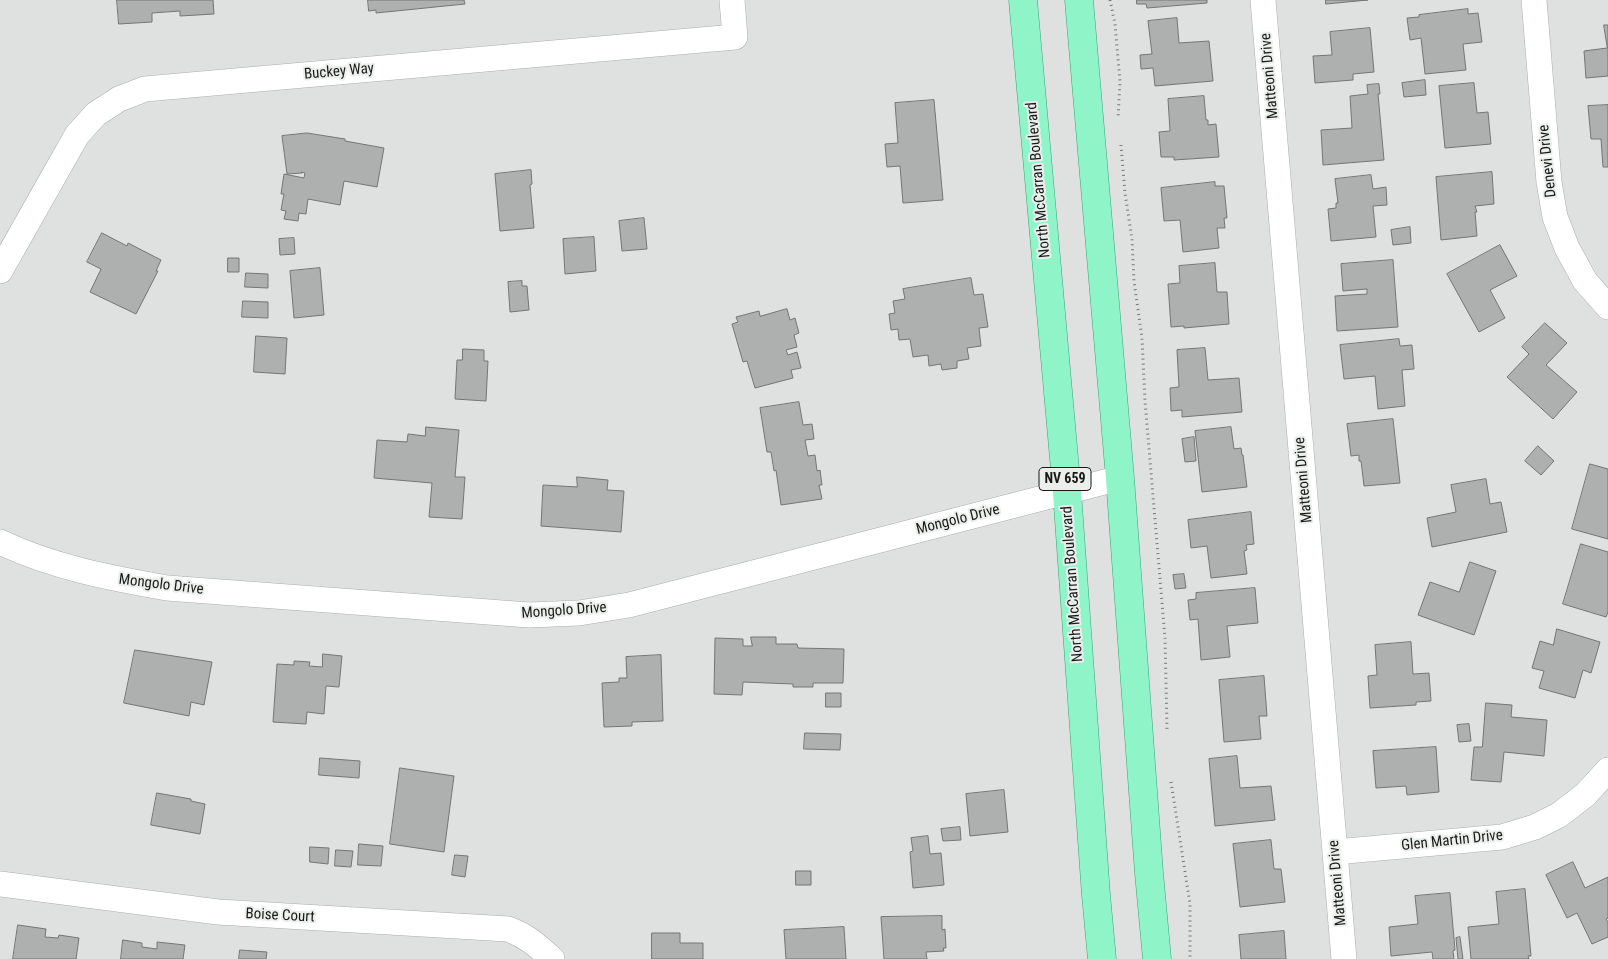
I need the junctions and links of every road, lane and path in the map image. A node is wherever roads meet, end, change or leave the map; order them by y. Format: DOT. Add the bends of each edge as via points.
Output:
graph roads {
  1 [pos="732,0"];
  2 [pos="1024,0"];
  3 [pos="1080,0"];
  4 [pos="1110,0"];
  5 [pos="1263,0"];
  6 [pos="1534,0"];
  7 [pos="1119,126"];
  8 [pos="1120,144"];
  9 [pos="0,271"];
  10 [pos="1608,307"];
  11 [pos="1120,478"];
  12 [pos="1066,492"];
  13 [pos="0,542"];
  14 [pos="1167,738"];
  15 [pos="1608,770"];
  16 [pos="1171,778"];
  17 [pos="1335,852"];
  18 [pos="0,884"];
  19 [pos="552,959"];
  20 [pos="1102,959"];
  21 [pos="1157,959"];
  22 [pos="1190,959"];
  23 [pos="1344,959"];
  1 -- 9 [label="street, Buckey Way" via="735,37 145,89 119,99 96,114 77,135"];
  2 -- 12 [label="main road, North McCarran Boulevard / NV 659"];
  3 -- 11 [label="main road"];
  4 -- 7 [label="path" via="1120,81"];
  5 -- 17 [label="street, Matteoni Drive"];
  6 -- 10 [label="street, Denevi Drive" via="1549,182 1555,217 1585,281"];
  8 -- 14 [label="path" via="1142,338 1165,638"];
  11 -- 12 [label="street, Mongolo Drive"];
  11 -- 21 [label="main road"];
  12 -- 13 [label="street, Mongolo Drive" via="629,605 579,613 529,615 167,588 110,578"];
  12 -- 20 [label="main road, North McCarran Boulevard / NV 659"];
  15 -- 17 [label="street, Glen Martin Drive" via="1585,796 1559,815 1535,827 1502,837"];
  16 -- 22 [label="path" via="1190,904"];
  17 -- 23 [label="street, Matteoni Drive"];
  18 -- 19 [label="street, Boise Court" via="218,912 508,930 536,943"];
}
